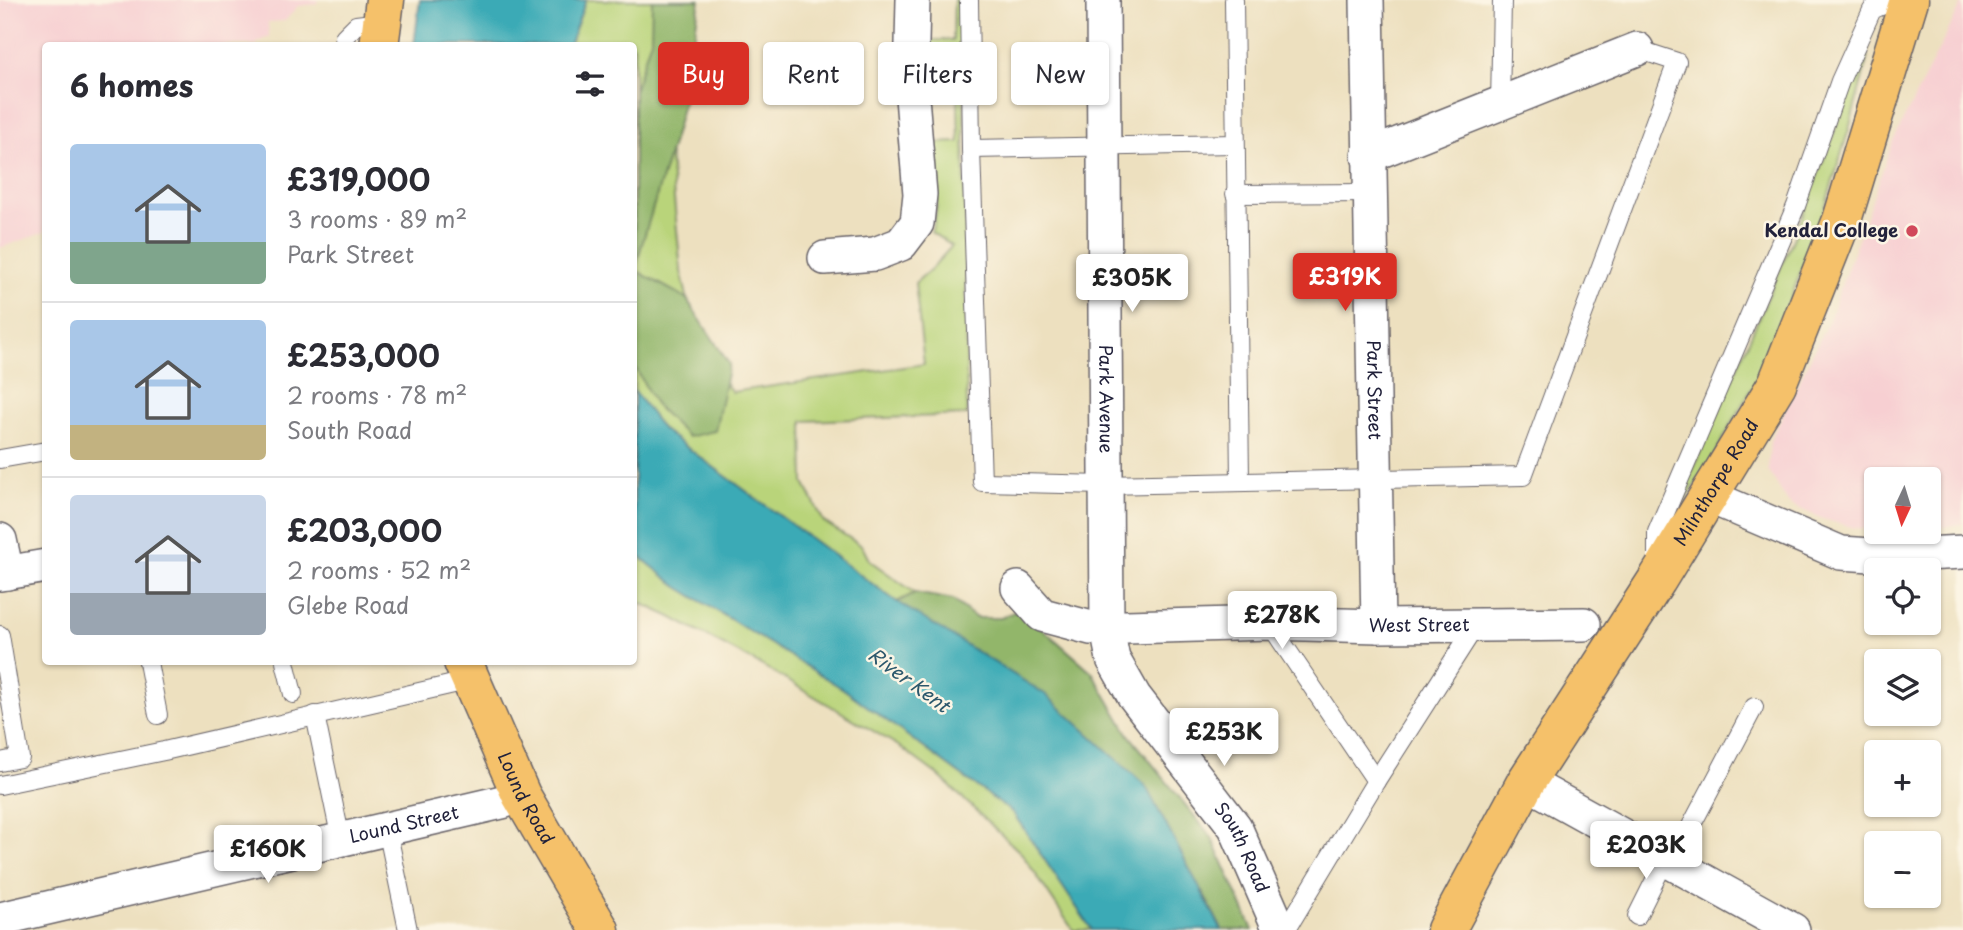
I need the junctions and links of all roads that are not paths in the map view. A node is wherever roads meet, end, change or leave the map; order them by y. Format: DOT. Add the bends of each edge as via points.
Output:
graph roads {
  1 [pos="913,0"];
  2 [pos="969,0"];
  3 [pos="1103,0"];
  4 [pos="1234,0"];
  5 [pos="1367,0"];
  6 [pos="1502,0"];
  7 [pos="1894,0"];
  8 [pos="1909,0"];
  9 [pos="1637,49"];
  10 [pos="1500,105"];
  11 [pos="1235,144"];
  12 [pos="1104,146"];
  13 [pos="971,149"];
  14 [pos="1368,156"];
  15 [pos="1369,193"];
  16 [pos="1235,194"];
  17 [pos="825,258"];
  18 [pos="42,452"];
  19 [pos="0,459"];
  20 [pos="1376,477"];
  21 [pos="1240,480"];
  22 [pos="1105,485"];
  23 [pos="1709,496"];
  24 [pos="0,540"];
  25 [pos="1963,552"];
  26 [pos="42,567"];
  27 [pos="3,574"];
  28 [pos="1657,580"];
  29 [pos="1018,587"];
  30 [pos="1269,623"];
  31 [pos="1584,624"];
  32 [pos="1378,625"];
  33 [pos="1476,625"];
  34 [pos="1107,629"];
  35 [pos="0,635"];
  36 [pos="149,665"];
  37 [pos="286,665"];
  38 [pos="467,671"];
  39 [pos="293,694"];
  40 [pos="1754,707"];
  41 [pos="158,715"];
  42 [pos="315,715"];
  43 [pos="0,762"];
  44 [pos="1376,781"];
  45 [pos="1526,782"];
  46 [pos="0,785"];
  47 [pos="521,795"];
  48 [pos="387,829"];
  49 [pos="341,840"];
  50 [pos="1668,862"];
  51 [pos="1637,916"];
  52 [pos="0,919"];
  53 [pos="592,928"];
  54 [pos="408,930"];
  55 [pos="1280,930"];
  56 [pos="1286,930"];
  57 [pos="1446,930"];
  58 [pos="1793,930"];
  1 -- 17 [label="street" via="911,85 920,194 917,223 901,244 875,254"];
  2 -- 13 [label="lane"];
  3 -- 12 [label="street, Park Avenue"];
  4 -- 11 [label="lane"];
  5 -- 14 [label="street, Park Street"];
  6 -- 10 [label="lane"];
  7 -- 28 [label="lane" via="1872,10 1840,81 1796,206 1657,532"];
  8 -- 23 [label="main road, Milnthorpe Road" via="1842,220 1777,384"];
  9 -- 10 [label="street"];
  9 -- 20 [label="lane" via="1677,62 1523,476"];
  10 -- 14 [label="street"];
  11 -- 12 [label="lane"];
  11 -- 16 [label="lane"];
  12 -- 13 [label="lane"];
  12 -- 22 [label="street, Park Avenue"];
  13 -- 22 [label="lane" via="982,482"];
  14 -- 15 [label="street, Park Street"];
  15 -- 16 [label="lane"];
  15 -- 20 [label="street, Park Street"];
  16 -- 21 [label="lane"];
  18 -- 19 [label="lane"];
  20 -- 21 [label="lane"];
  20 -- 32 [label="street, Park Street"];
  21 -- 22 [label="lane"];
  22 -- 34 [label="street, Park Avenue"];
  23 -- 25 [label="street" via="1841,553"];
  23 -- 28 [label="main road, Milnthorpe Road"];
  24 -- 27 [label="street"];
  26 -- 27 [label="street"];
  28 -- 45 [label="main road, Milnthorpe Road"];
  29 -- 34 [label="street, West Street" via="1042,615"];
  30 -- 32 [label="street, West Street"];
  30 -- 34 [label="street, West Street"];
  30 -- 44 [label="lane"];
  31 -- 33 [label="street, West Street"];
  32 -- 33 [label="street, West Street"];
  33 -- 44 [label="lane"];
  34 -- 55 [label="street, South Road" via="1113,659 1134,696 1235,827"];
  35 -- 43 [label="lane" via="20,758"];
  36 -- 41 [label="lane"];
  37 -- 39 [label="lane"];
  38 -- 42 [label="lane"];
  38 -- 47 [label="main road, Lound Road"];
  40 -- 50 [label="lane"];
  42 -- 46 [label="lane"];
  42 -- 49 [label="lane"];
  44 -- 56 [label="lane"];
  45 -- 50 [label="street"];
  45 -- 57 [label="main road, Milnthorpe Road"];
  47 -- 48 [label="street, Lound Street"];
  47 -- 53 [label="main road, Lound Road"];
  48 -- 49 [label="street, Lound Street"];
  48 -- 54 [label="lane"];
  49 -- 52 [label="street, Lound Street"];
  50 -- 51 [label="lane"];
  50 -- 58 [label="street"];
}
